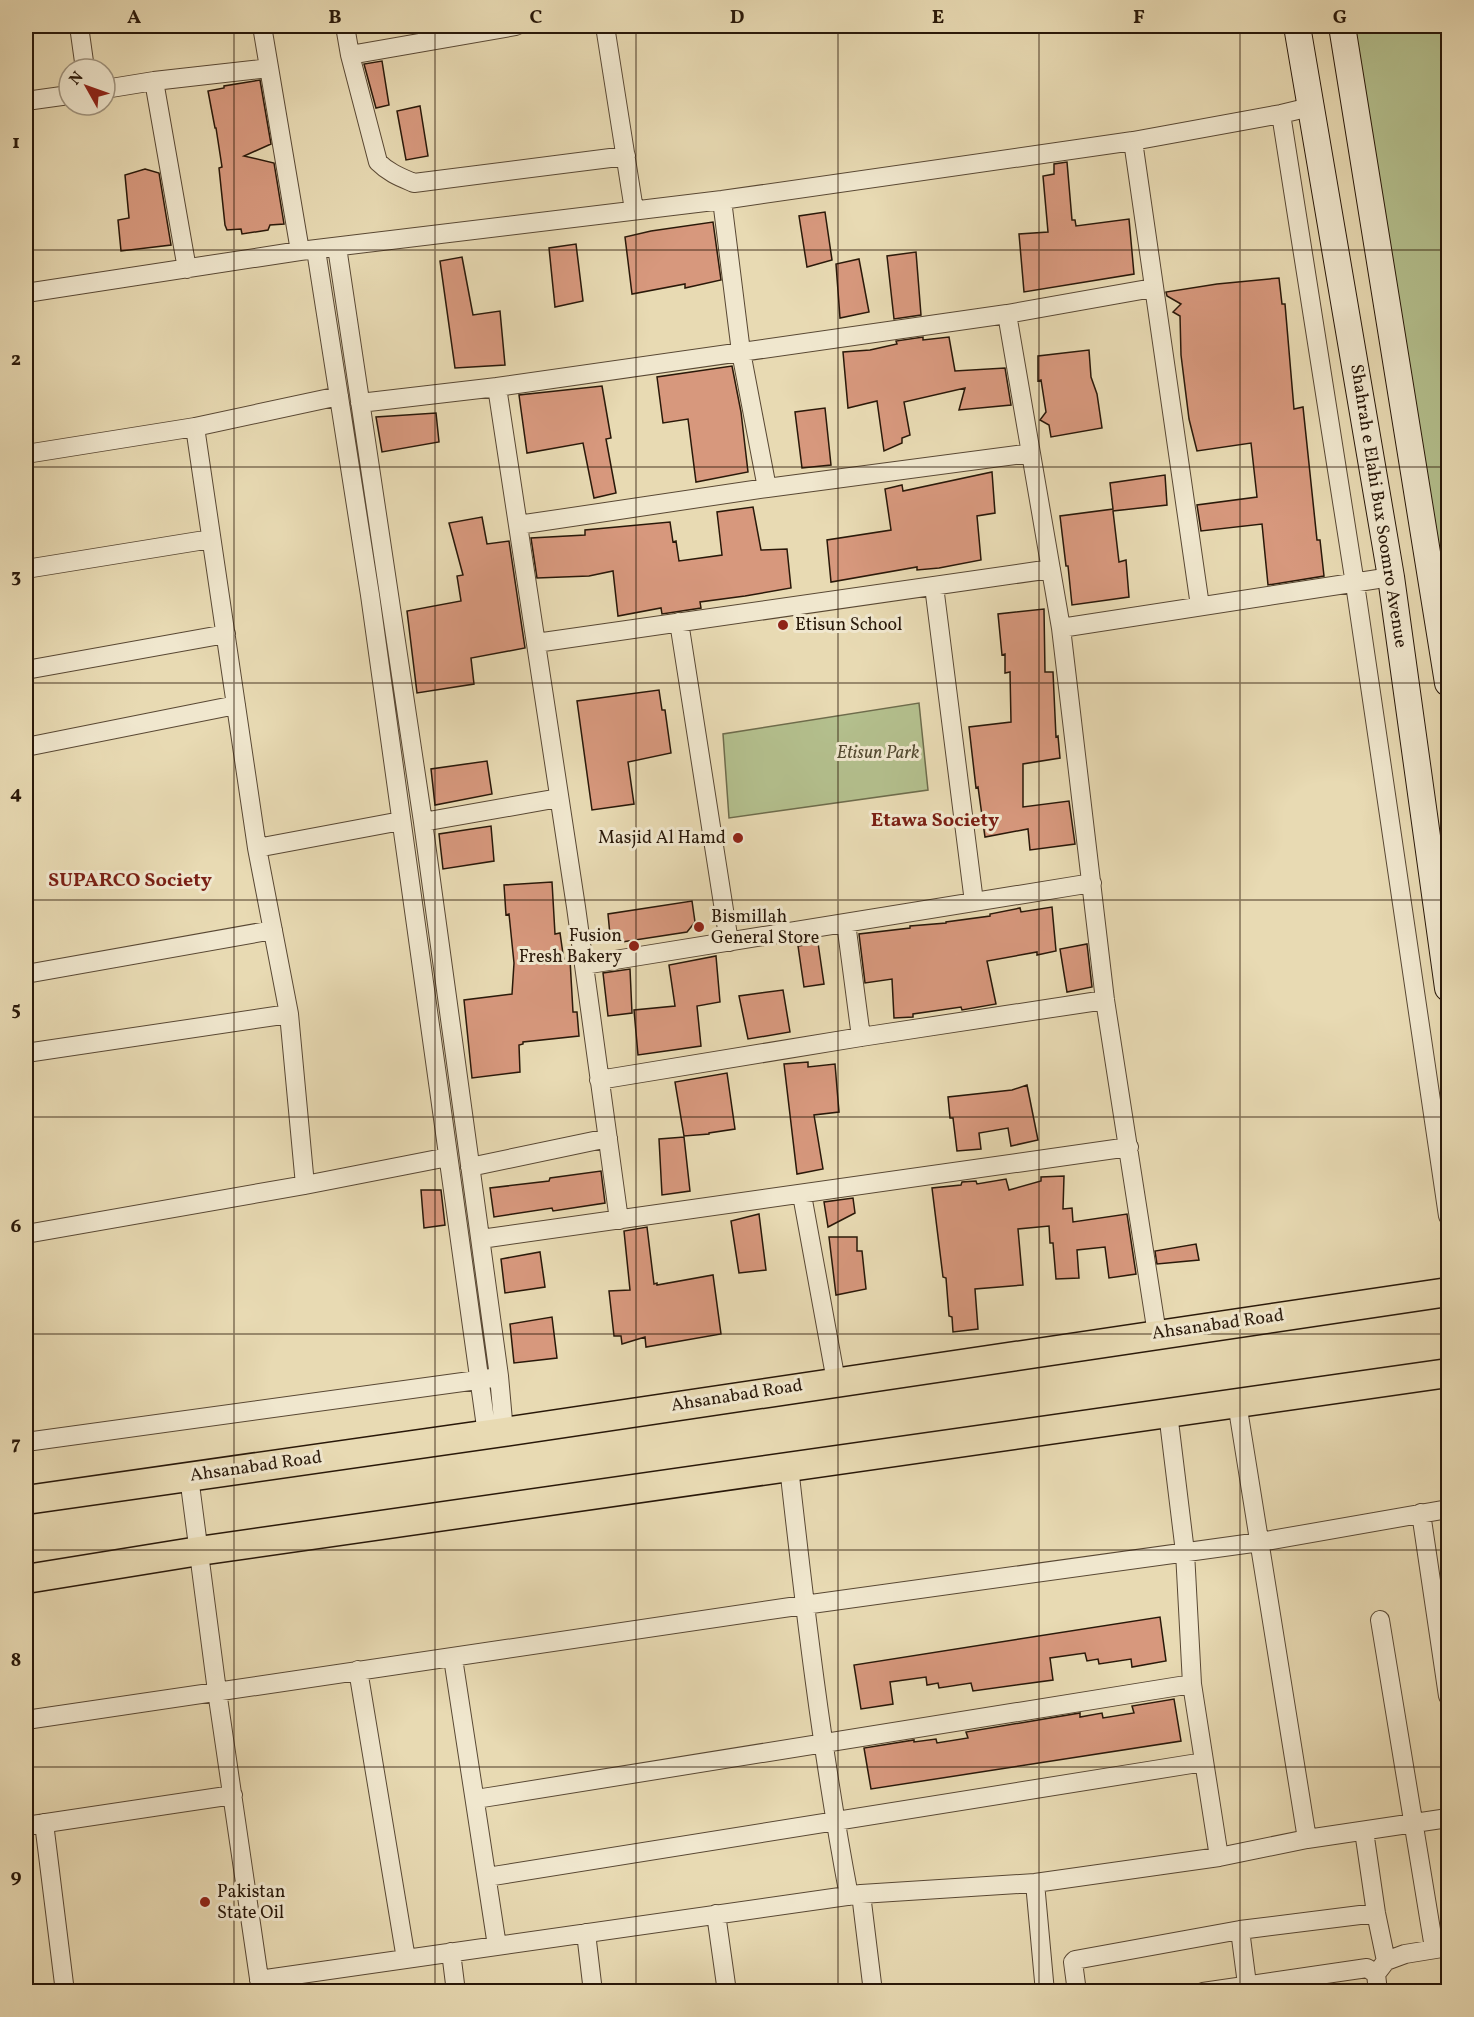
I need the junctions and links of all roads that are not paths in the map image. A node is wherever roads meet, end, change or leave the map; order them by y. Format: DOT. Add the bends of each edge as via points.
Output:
graph roads {
  1 [pos="79,26"];
  2 [pos="262,26"];
  3 [pos="345,26"];
  4 [pos="516,26"];
  5 [pos="604,26"];
  6 [pos="1297,26"];
  7 [pos="1342,26"];
  8 [pos="350,55"];
  9 [pos="83,57"];
  10 [pos="269,69"];
  11 [pos="154,81"];
  12 [pos="117,87"];
  13 [pos="57,97"];
  14 [pos="26,101"];
  15 [pos="1310,107"];
  16 [pos="1281,114"];
  17 [pos="1133,141"];
  18 [pos="626,156"];
  19 [pos="722,200"];
  20 [pos="634,210"];
  21 [pos="337,247"];
  22 [pos="308,250"];
  23 [pos="187,268"];
  24 [pos="1153,288"];
  25 [pos="26,293"];
  26 [pos="1007,314"];
  27 [pos="741,352"];
  28 [pos="497,387"];
  29 [pos="339,396"];
  30 [pos="360,403"];
  31 [pos="195,427"];
  32 [pos="1031,453"];
  33 [pos="26,454"];
  34 [pos="767,488"];
  35 [pos="518,525"];
  36 [pos="211,539"];
  37 [pos="26,569"];
  38 [pos="1051,569"];
  39 [pos="1391,577"];
  40 [pos="1354,584"];
  41 [pos="934,586"];
  42 [pos="1200,606"];
  43 [pos="679,622"];
  44 [pos="1061,628"];
  45 [pos="226,634"];
  46 [pos="536,643"];
  47 [pos="26,670"];
  48 [pos="1449,683"];
  49 [pos="236,705"];
  50 [pos="26,747"];
  51 [pos="559,798"];
  52 [pos="401,821"];
  53 [pos="423,822"];
  54 [pos="257,848"];
  55 [pos="1092,884"];
  56 [pos="974,902"];
  57 [pos="846,923"];
  58 [pos="273,930"];
  59 [pos="729,942"];
  60 [pos="584,965"];
  61 [pos="26,974"];
  62 [pos="1449,988"];
  63 [pos="1106,1000"];
  64 [pos="290,1014"];
  65 [pos="861,1037"];
  66 [pos="26,1053"];
  67 [pos="599,1080"];
  68 [pos="608,1138"];
  69 [pos="1129,1147"];
  70 [pos="448,1157"];
  71 [pos="470,1167"];
  72 [pos="305,1185"];
  73 [pos="802,1195"];
  74 [pos="1449,1216"];
  75 [pos="619,1220"];
  76 [pos="26,1234"];
  77 [pos="481,1239"];
  78 [pos="1449,1292"];
  79 [pos="1157,1334"];
  80 [pos="1449,1373"];
  81 [pos="500,1376"];
  82 [pos="479,1379"];
  83 [pos="836,1381"];
  84 [pos="1237,1403"];
  85 [pos="1168,1413"];
  86 [pos="495,1433"];
  87 [pos="26,1442"];
  88 [pos="789,1467"];
  89 [pos="189,1477"];
  90 [pos="26,1500"];
  91 [pos="1449,1509"];
  92 [pos="1421,1513"];
  93 [pos="1260,1542"];
  94 [pos="200,1551"];
  95 [pos="1185,1552"];
  96 [pos="26,1579"];
  97 [pos="804,1605"];
  98 [pos="1380,1620"];
  99 [pos="453,1658"];
  100 [pos="358,1670"];
  101 [pos="1192,1684"];
  102 [pos="217,1691"];
  103 [pos="1449,1696"];
  104 [pos="26,1720"];
  105 [pos="824,1743"];
  106 [pos="1204,1762"];
  107 [pos="233,1795"];
  108 [pos="476,1799"];
  109 [pos="1449,1818"];
  110 [pos="835,1822"];
  111 [pos="1414,1822"];
  112 [pos="44,1823"];
  113 [pos="26,1826"];
  114 [pos="1364,1831"];
  115 [pos="1307,1839"];
  116 [pos="1219,1857"];
  117 [pos="487,1877"];
  118 [pos="1035,1883"];
  119 [pos="855,1895"];
  120 [pos="1376,1913"];
  121 [pos="716,1914"];
  122 [pos="1240,1930"];
  123 [pos="586,1933"];
  124 [pos="497,1946"];
  125 [pos="1441,1948"];
  126 [pos="451,1953"];
  127 [pos="406,1959"];
  128 [pos="1380,1976"];
  129 [pos="260,1986"];
  130 [pos="1247,1989"];
  131 [pos="65,1992"];
  132 [pos="456,1992"];
  133 [pos="593,1992"];
  134 [pos="727,1992"];
  135 [pos="873,1992"];
  136 [pos="1045,1992"];
  137 [pos="1077,1992"];
  138 [pos="1203,1992"];
  1 -- 9 [label="street"];
  2 -- 10 [label="street"];
  3 -- 8 [label="street"];
  4 -- 8 [label="street"];
  5 -- 18 [label="street"];
  6 -- 15 [label="main road, Shahrah e Elahi Bux Soomro Avenue"];
  7 -- 48 [label="main road"];
  8 -- 18 [label="street" via="378,162 414,183"];
  10 -- 11 [label="street"];
  10 -- 22 [label="street"];
  11 -- 12 [label="street"];
  11 -- 23 [label="street"];
  13 -- 14 [label="street"];
  15 -- 16 [label="street"];
  15 -- 39 [label="main road, Shahrah e Elahi Bux Soomro Avenue"];
  16 -- 17 [label="street"];
  16 -- 40 [label="street"];
  17 -- 19 [label="street"];
  17 -- 24 [label="street"];
  18 -- 20 [label="street"];
  19 -- 20 [label="street"];
  19 -- 27 [label="street"];
  20 -- 21 [label="street"];
  21 -- 22 [label="street"];
  21 -- 30 [label="street"];
  22 -- 23 [label="street"];
  22 -- 29 [label="street"];
  23 -- 25 [label="street"];
  24 -- 26 [label="street"];
  24 -- 42 [label="street"];
  26 -- 27 [label="street"];
  26 -- 32 [label="street"];
  27 -- 28 [label="street"];
  27 -- 34 [label="street"];
  28 -- 30 [label="street"];
  28 -- 35 [label="street"];
  29 -- 31 [label="street"];
  29 -- 52 [label="street"];
  30 -- 53 [label="street"];
  31 -- 33 [label="street"];
  31 -- 36 [label="street"];
  32 -- 34 [label="street"];
  32 -- 38 [label="street"];
  34 -- 35 [label="street"];
  35 -- 46 [label="street"];
  36 -- 37 [label="street"];
  36 -- 45 [label="street"];
  38 -- 41 [label="street"];
  38 -- 44 [label="street"];
  39 -- 40 [label="street"];
  39 -- 62 [label="main road, Shahrah e Elahi Bux Soomro Avenue"];
  40 -- 42 [label="street"];
  40 -- 74 [label="street"];
  41 -- 43 [label="street"];
  41 -- 56 [label="street"];
  42 -- 44 [label="street"];
  43 -- 46 [label="street"];
  43 -- 59 [label="street"];
  44 -- 55 [label="street"];
  45 -- 47 [label="street"];
  45 -- 49 [label="street"];
  46 -- 51 [label="street"];
  49 -- 50 [label="street"];
  49 -- 54 [label="street"];
  51 -- 53 [label="street"];
  51 -- 60 [label="street"];
  52 -- 54 [label="street"];
  52 -- 70 [label="street"];
  53 -- 71 [label="street"];
  54 -- 58 [label="street"];
  55 -- 56 [label="street"];
  55 -- 63 [label="street"];
  56 -- 57 [label="street"];
  57 -- 59 [label="street"];
  57 -- 65 [label="street"];
  58 -- 61 [label="street"];
  58 -- 64 [label="street"];
  59 -- 60 [label="street"];
  60 -- 67 [label="street"];
  63 -- 65 [label="street"];
  63 -- 69 [label="street"];
  64 -- 66 [label="street"];
  64 -- 72 [label="street"];
  65 -- 67 [label="street"];
  67 -- 68 [label="street"];
  68 -- 71 [label="street"];
  68 -- 75 [label="street"];
  69 -- 73 [label="street"];
  69 -- 79 [label="street"];
  70 -- 72 [label="street"];
  70 -- 82 [label="street"];
  71 -- 77 [label="street"];
  72 -- 76 [label="street"];
  73 -- 75 [label="street"];
  73 -- 83 [label="street"];
  75 -- 77 [label="street"];
  77 -- 81 [label="street"];
  78 -- 79 [label="main road, Ahsanabad Road"];
  79 -- 83 [label="main road, Ahsanabad Road"];
  80 -- 84 [label="main road"];
  81 -- 82 [label="street"];
  81 -- 86 [label="street"];
  82 -- 86 [label="street"];
  82 -- 87 [label="street"];
  83 -- 86 [label="main road, Ahsanabad Road"];
  84 -- 85 [label="main road"];
  84 -- 93 [label="street"];
  85 -- 88 [label="main road"];
  85 -- 95 [label="street"];
  86 -- 89 [label="main road, Ahsanabad Road"];
  88 -- 94 [label="main road"];
  88 -- 97 [label="street"];
  89 -- 90 [label="main road, Ahsanabad Road"];
  89 -- 94 [label="street"];
  91 -- 92 [label="street"];
  92 -- 93 [label="street"];
  92 -- 103 [label="street"];
  93 -- 95 [label="street"];
  93 -- 115 [label="street"];
  94 -- 96 [label="main road"];
  94 -- 102 [label="street"];
  95 -- 97 [label="street"];
  95 -- 101 [label="street"];
  97 -- 99 [label="street"];
  97 -- 105 [label="street"];
  98 -- 111 [label="street"];
  99 -- 100 [label="street"];
  99 -- 108 [label="street"];
  100 -- 102 [label="street"];
  100 -- 127 [label="street"];
  101 -- 105 [label="street"];
  101 -- 106 [label="street"];
  102 -- 104 [label="street"];
  102 -- 107 [label="street"];
  105 -- 108 [label="street"];
  105 -- 110 [label="street"];
  106 -- 110 [label="street"];
  106 -- 116 [label="street"];
  107 -- 112 [label="street"];
  107 -- 129 [label="street"];
  108 -- 117 [label="street"];
  109 -- 111 [label="street"];
  110 -- 117 [label="street"];
  110 -- 119 [label="street"];
  111 -- 114 [label="street"];
  111 -- 125 [label="street"];
  112 -- 113 [label="street"];
  112 -- 131 [label="street"];
  114 -- 115 [label="street"];
  114 -- 120 [label="street"];
  115 -- 116 [label="street"];
  116 -- 118 [label="street"];
  117 -- 124 [label="street"];
  118 -- 119 [label="street"];
  118 -- 136 [label="street"];
  119 -- 121 [label="street"];
  119 -- 135 [label="street"];
  120 -- 122 [label="street"];
  120 -- 128 [label="street"];
  121 -- 123 [label="street"];
  121 -- 134 [label="street"];
  122 -- 130 [label="street"];
  122 -- 137 [label="street" via="1075,1960"];
  123 -- 124 [label="street"];
  123 -- 133 [label="street"];
  124 -- 126 [label="street"];
  125 -- 128 [label="street" via="1406,1954"];
  126 -- 127 [label="street"];
  126 -- 132 [label="street"];
  127 -- 129 [label="street"];
  128 -- 130 [label="street" via="1367,1968"];
  130 -- 138 [label="street"];
}
